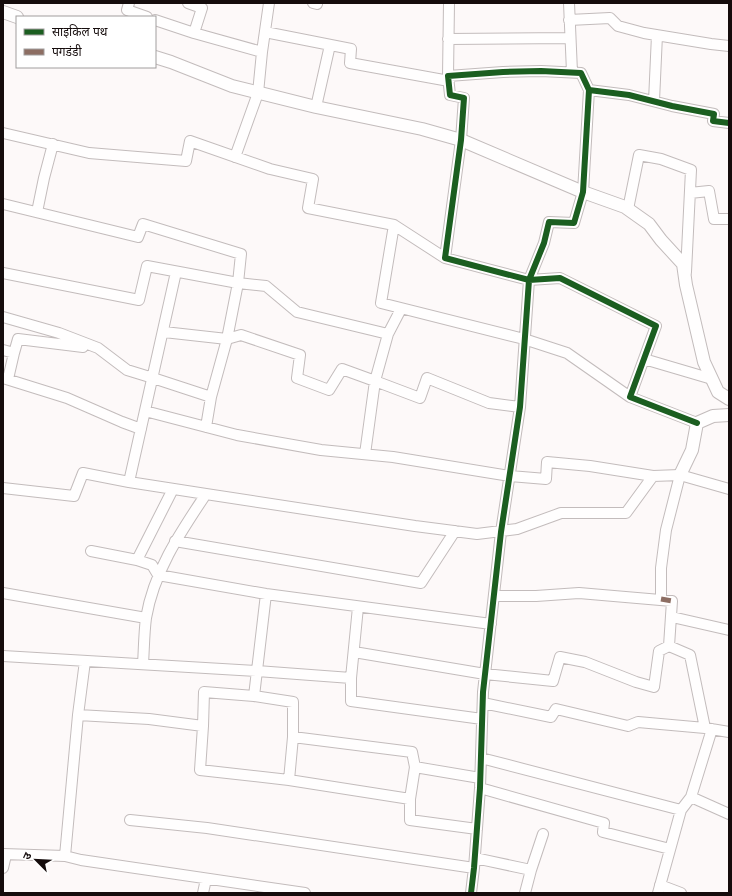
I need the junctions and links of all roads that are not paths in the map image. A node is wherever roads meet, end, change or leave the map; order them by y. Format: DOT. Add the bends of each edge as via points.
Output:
graph roads {
  1 [pos="130,3"];
  2 [pos="188,3"];
  3 [pos="269,3"];
  4 [pos="448,3"];
  5 [pos="568,3"];
  6 [pos="202,5"];
  7 [pos="3,12"];
  8 [pos="144,16"];
  9 [pos="16,17"];
  10 [pos="156,20"];
  11 [pos="569,20"];
  12 [pos="265,32"];
  13 [pos="194,33"];
  14 [pos="657,35"];
  15 [pos="570,38"];
  16 [pos="448,39"];
  17 [pos="330,45"];
  18 [pos="729,46"];
  19 [pos="262,52"];
  20 [pos="156,57"];
  21 [pos="572,72"];
  22 [pos="448,78"];
  23 [pos="589,90"];
  24 [pos="258,93"];
  25 [pos="654,101"];
  26 [pos="316,107"];
  27 [pos="729,124"];
  28 [pos="3,133"];
  29 [pos="461,140"];
  30 [pos="53,144"];
  31 [pos="235,157"];
  32 [pos="583,192"];
  33 [pos="690,193"];
  34 [pos="3,204"];
  35 [pos="628,209"];
  36 [pos="37,212"];
  37 [pos="729,219"];
  38 [pos="394,225"];
  39 [pos="445,258"];
  40 [pos="176,272"];
  41 [pos="3,273"];
  42 [pos="529,280"];
  43 [pos="238,283"];
  44 [pos="686,283"];
  45 [pos="401,309"];
  46 [pos="3,317"];
  47 [pos="21,322"];
  48 [pos="164,332"];
  49 [pos="388,334"];
  50 [pos="18,339"];
  51 [pos="226,339"];
  52 [pos="524,339"];
  53 [pos="98,348"];
  54 [pos="3,350"];
  55 [pos="14,353"];
  56 [pos="644,359"];
  57 [pos="153,378"];
  58 [pos="5,379"];
  59 [pos="712,379"];
  60 [pos="375,381"];
  61 [pos="211,397"];
  62 [pos="630,397"];
  63 [pos="729,399"];
  64 [pos="520,406"];
  65 [pos="145,411"];
  66 [pos="729,415"];
  67 [pos="697,423"];
  68 [pos="206,427"];
  69 [pos="141,429"];
  70 [pos="365,454"];
  71 [pos="680,475"];
  72 [pos="510,476"];
  73 [pos="653,476"];
  74 [pos="129,482"];
  75 [pos="3,488"];
  76 [pos="173,489"];
  77 [pos="729,489"];
  78 [pos="206,494"];
  79 [pos="455,531"];
  80 [pos="501,532"];
  81 [pos="175,541"];
  82 [pos="91,551"];
  83 [pos="137,560"];
  84 [pos="158,575"];
  85 [pos="3,593"];
  86 [pos="266,594"];
  87 [pos="494,596"];
  88 [pos="661,599"];
  89 [pos="358,607"];
  90 [pos="672,617"];
  91 [pos="146,618"];
  92 [pos="491,624"];
  93 [pos="729,630"];
  94 [pos="669,646"];
  95 [pos="354,652"];
  96 [pos="3,656"];
  97 [pos="85,661"];
  98 [pos="143,664"];
  99 [pos="257,671"];
  100 [pos="485,674"];
  101 [pos="351,678"];
  102 [pos="254,696"];
  103 [pos="483,703"];
  104 [pos="78,715"];
  105 [pos="482,719"];
  106 [pos="203,726"];
  107 [pos="708,729"];
  108 [pos="729,732"];
  109 [pos="293,738"];
  110 [pos="481,758"];
  111 [pos="415,767"];
  112 [pos="480,778"];
  113 [pos="289,780"];
  114 [pos="480,788"];
  115 [pos="691,797"];
  116 [pos="410,798"];
  117 [pos="681,810"];
  118 [pos="729,814"];
  119 [pos="130,820"];
  120 [pos="477,829"];
  121 [pos="543,834"];
  122 [pos="670,850"];
  123 [pos="4,854"];
  124 [pos="65,856"];
  125 [pos="474,863"];
  126 [pos="3,868"];
  127 [pos="531,870"];
  128 [pos="206,878"];
  129 [pos="659,889"];
  130 [pos="203,893"];
  131 [pos="305,893"];
  132 [pos="471,893"];
  133 [pos="525,893"];
  134 [pos="681,893"];
  1 -- 8 [label="street" via="127,10"];
  2 -- 6 [label="street"];
  3 -- 12 [label="street"];
  4 -- 16 [label="street"];
  5 -- 11 [label="street"];
  6 -- 13 [label="street"];
  7 -- 9 [label="street"];
  10 -- 13 [label="street"];
  11 -- 14 [label="street" via="610,18 618,26"];
  11 -- 15 [label="street"];
  12 -- 17 [label="street"];
  12 -- 19 [label="street"];
  13 -- 19 [label="street"];
  14 -- 18 [label="street"];
  14 -- 25 [label="street"];
  15 -- 16 [label="street"];
  15 -- 21 [label="street"];
  16 -- 22 [label="street"];
  17 -- 22 [label="street" via="351,49 350,63"];
  17 -- 26 [label="street"];
  19 -- 24 [label="street"];
  20 -- 24 [label="street"];
  21 -- 22 [label="street" via="511,71"];
  21 -- 23 [label="street" via="581,73"];
  22 -- 29 [label="street" via="450,95 464,98"];
  23 -- 25 [label="street"];
  23 -- 32 [label="street"];
  24 -- 26 [label="street"];
  24 -- 31 [label="street"];
  25 -- 27 [label="street" via="714,114 713,121"];
  26 -- 29 [label="street" via="422,129"];
  28 -- 30 [label="street"];
  29 -- 32 [label="street"];
  29 -- 39 [label="street"];
  30 -- 31 [label="street" via="89,153 186,161 190,142"];
  30 -- 36 [label="street"];
  31 -- 38 [label="street" via="270,169 313,179 308,208"];
  32 -- 35 [label="street"];
  32 -- 42 [label="street" via="574,223 549,222 544,243"];
  33 -- 35 [label="street" via="691,170 662,159 639,155"];
  33 -- 37 [label="street" via="710,191 714,219"];
  33 -- 44 [label="street"];
  34 -- 36 [label="street"];
  35 -- 44 [label="street" via="649,224 683,264"];
  36 -- 43 [label="street" via="138,237 143,224 241,254"];
  38 -- 39 [label="street"];
  38 -- 45 [label="street" via="380,303"];
  39 -- 42 [label="street"];
  40 -- 41 [label="street" via="147,266 140,300"];
  40 -- 43 [label="street"];
  40 -- 48 [label="street"];
  42 -- 52 [label="street"];
  42 -- 56 [label="street" via="560,278 656,326"];
  43 -- 49 [label="street" via="266,286 296,312"];
  43 -- 51 [label="street"];
  44 -- 59 [label="street" via="704,362"];
  45 -- 49 [label="street"];
  45 -- 52 [label="street"];
  46 -- 47 [label="street"];
  47 -- 50 [label="street"];
  47 -- 53 [label="street"];
  48 -- 51 [label="street"];
  48 -- 57 [label="street"];
  49 -- 60 [label="street"];
  50 -- 53 [label="street"];
  50 -- 55 [label="street"];
  51 -- 60 [label="street" via="241,335 300,355 296,378 329,390 342,369"];
  51 -- 61 [label="street"];
  52 -- 62 [label="street" via="567,354"];
  52 -- 64 [label="street"];
  53 -- 57 [label="street" via="127,370"];
  54 -- 55 [label="street"];
  55 -- 58 [label="street"];
  56 -- 59 [label="street"];
  56 -- 62 [label="street"];
  57 -- 61 [label="street"];
  57 -- 65 [label="street"];
  58 -- 69 [label="street" via="67,398"];
  59 -- 63 [label="street" via="718,392"];
  60 -- 64 [label="street" via="420,398 427,378 489,402"];
  60 -- 70 [label="street"];
  61 -- 68 [label="street"];
  62 -- 67 [label="street"];
  64 -- 72 [label="street"];
  65 -- 68 [label="street"];
  65 -- 69 [label="street"];
  66 -- 67 [label="street" via="713,416"];
  67 -- 71 [label="street" via="692,450"];
  68 -- 70 [label="street" via="321,450"];
  69 -- 74 [label="street"];
  70 -- 72 [label="street"];
  71 -- 73 [label="street"];
  71 -- 77 [label="street"];
  71 -- 88 [label="street" via="666,530 661,568"];
  72 -- 73 [label="street" via="546,479 547,462"];
  72 -- 80 [label="street"];
  73 -- 80 [label="street" via="626,513 561,513"];
  74 -- 75 [label="street" via="82,473 74,496"];
  74 -- 76 [label="street"];
  76 -- 78 [label="street"];
  76 -- 83 [label="street"];
  78 -- 79 [label="street"];
  78 -- 81 [label="street"];
  79 -- 80 [label="street" via="477,534"];
  79 -- 81 [label="street" via="421,583"];
  80 -- 87 [label="street"];
  81 -- 84 [label="street"];
  82 -- 83 [label="street"];
  83 -- 84 [label="street" via="152,565"];
  84 -- 86 [label="street"];
  84 -- 91 [label="street"];
  85 -- 91 [label="street"];
  86 -- 89 [label="street"];
  86 -- 99 [label="street"];
  87 -- 88 [label="street" via="579,593"];
  87 -- 92 [label="street"];
  88 -- 90 [label="street" via="672,601"];
  89 -- 92 [label="street"];
  89 -- 95 [label="street"];
  90 -- 93 [label="street"];
  90 -- 94 [label="street"];
  91 -- 98 [label="street"];
  92 -- 100 [label="street"];
  94 -- 100 [label="street" via="659,651 654,687 585,662 560,657 553,681"];
  94 -- 107 [label="street" via="690,655"];
  95 -- 100 [label="street"];
  95 -- 101 [label="street"];
  96 -- 97 [label="street"];
  97 -- 98 [label="street"];
  97 -- 104 [label="street"];
  98 -- 99 [label="street"];
  99 -- 101 [label="street"];
  99 -- 102 [label="street"];
  100 -- 103 [label="street"];
  101 -- 105 [label="street" via="350,701"];
  102 -- 106 [label="street" via="204,692"];
  102 -- 109 [label="street" via="294,702"];
  103 -- 105 [label="street"];
  103 -- 107 [label="street" via="551,717 556,709 628,726 638,722"];
  104 -- 106 [label="street" via="149,719"];
  104 -- 124 [label="street"];
  105 -- 110 [label="street"];
  106 -- 113 [label="street" via="200,770"];
  107 -- 108 [label="street"];
  107 -- 115 [label="street"];
  109 -- 111 [label="street" via="412,752"];
  109 -- 113 [label="street"];
  110 -- 112 [label="street"];
  110 -- 117 [label="street"];
  111 -- 112 [label="street"];
  111 -- 116 [label="street"];
  112 -- 114 [label="street"];
  113 -- 116 [label="street"];
  114 -- 120 [label="street"];
  114 -- 122 [label="street" via="604,823 603,832"];
  115 -- 117 [label="street"];
  115 -- 118 [label="street"];
  116 -- 120 [label="street" via="410,820"];
  117 -- 122 [label="street"];
  119 -- 125 [label="street"];
  120 -- 125 [label="street"];
  121 -- 127 [label="street"];
  122 -- 129 [label="street"];
  123 -- 124 [label="street"];
  123 -- 126 [label="street"];
  124 -- 128 [label="street"];
  125 -- 127 [label="street"];
  125 -- 132 [label="street"];
  127 -- 133 [label="street"];
  128 -- 130 [label="street"];
  128 -- 131 [label="street"];
  129 -- 134 [label="street"];
}
